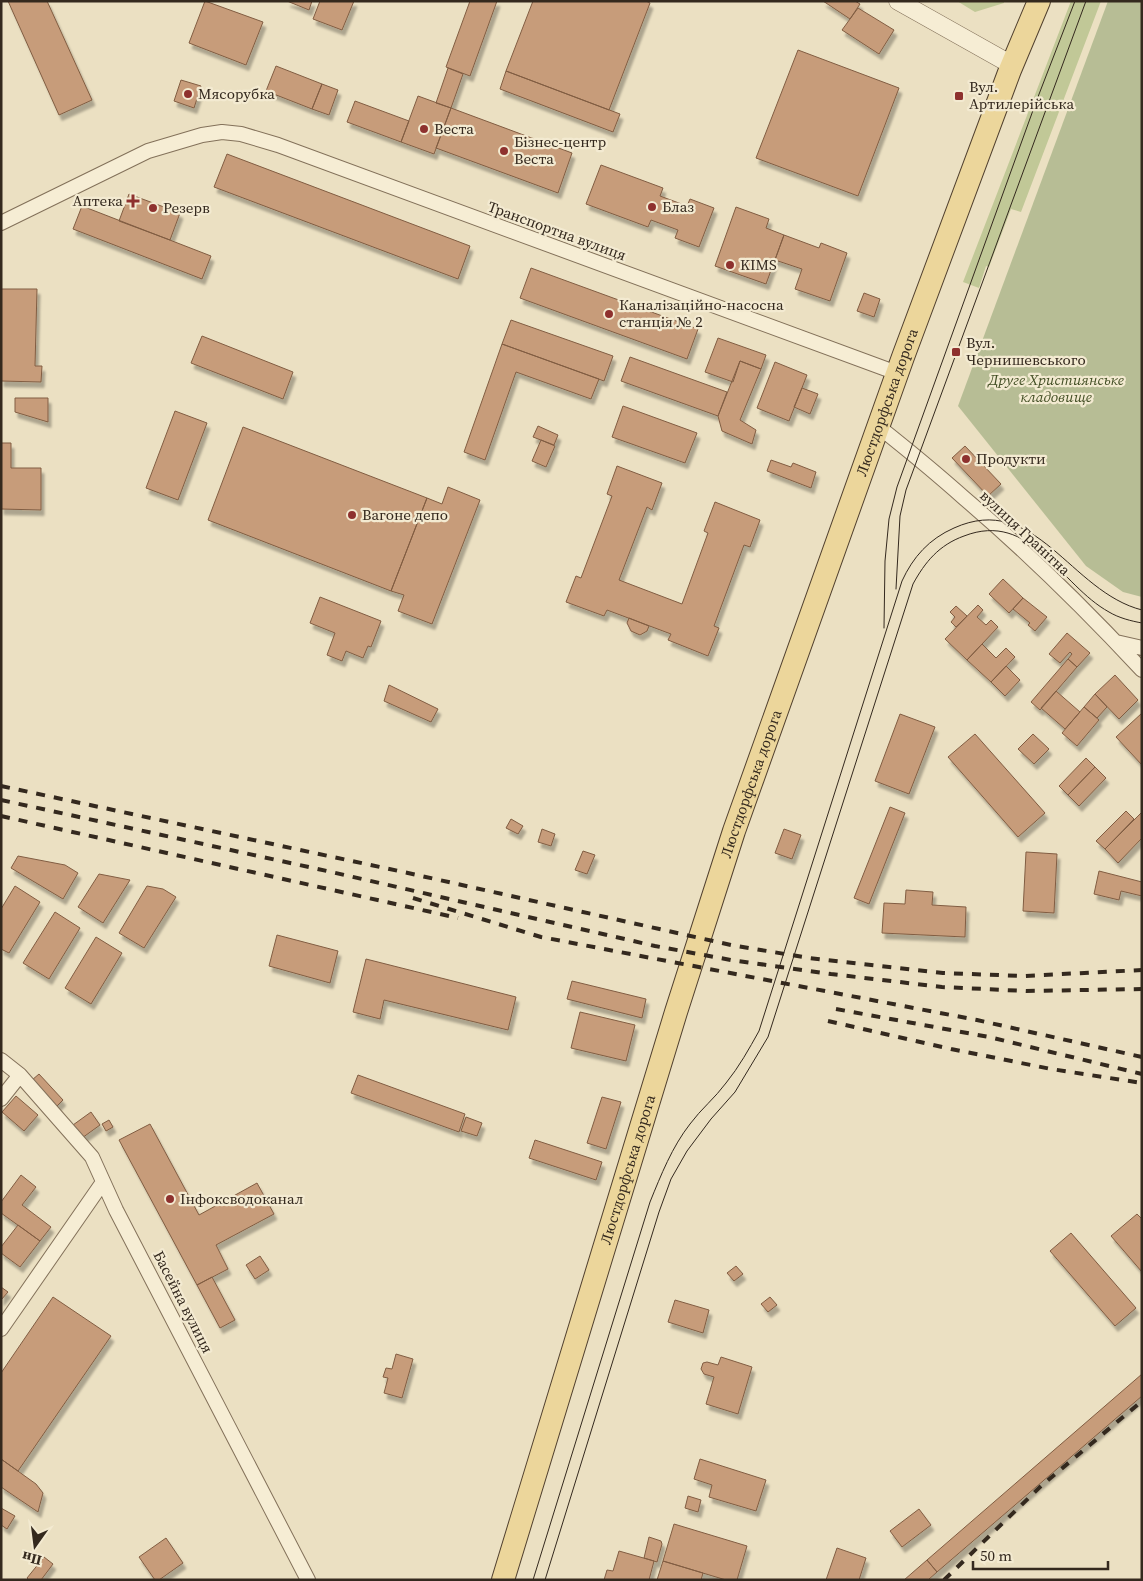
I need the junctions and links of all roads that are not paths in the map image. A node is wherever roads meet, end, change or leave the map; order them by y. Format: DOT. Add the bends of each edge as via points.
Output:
graph roads {
  1 [pos="898,1"];
  2 [pos="1039,1"];
  3 [pos="1012,65"];
  4 [pos="1,223"];
  5 [pos="897,373"];
  6 [pos="879,427"];
  7 [pos="1115,641"];
  8 [pos="1142,648"];
  9 [pos="1142,670"];
  10 [pos="1,1060"];
  11 [pos="20,1075"];
  12 [pos="1,1099"];
  13 [pos="103,1182"];
  14 [pos="1,1329"];
  15 [pos="308,1580"];
  16 [pos="503,1580"];
  1 -- 3 [label="street"];
  2 -- 3 [label="main road, Люстдорфська дорога"];
  3 -- 5 [label="main road, Люстдорфська дорога"];
  4 -- 5 [label="street, Транспортна вулиця" via="148,151 202,135 241,134 278,144"];
  5 -- 6 [label="main road, Люстдорфська дорога"];
  6 -- 7 [label="street, вулиця Гранітна" via="990,520"];
  6 -- 16 [label="main road, Люстдорфська дорога" via="731,840"];
  7 -- 8 [label="street"];
  7 -- 9 [label="street, вулиця Гранітна"];
  10 -- 11 [label="street, Басейна вулиця"];
  11 -- 12 [label="street"];
  11 -- 13 [label="street, Басейна вулиця" via="92,1157"];
  13 -- 14 [label="street"];
  13 -- 15 [label="street, Басейна вулиця"];
}
